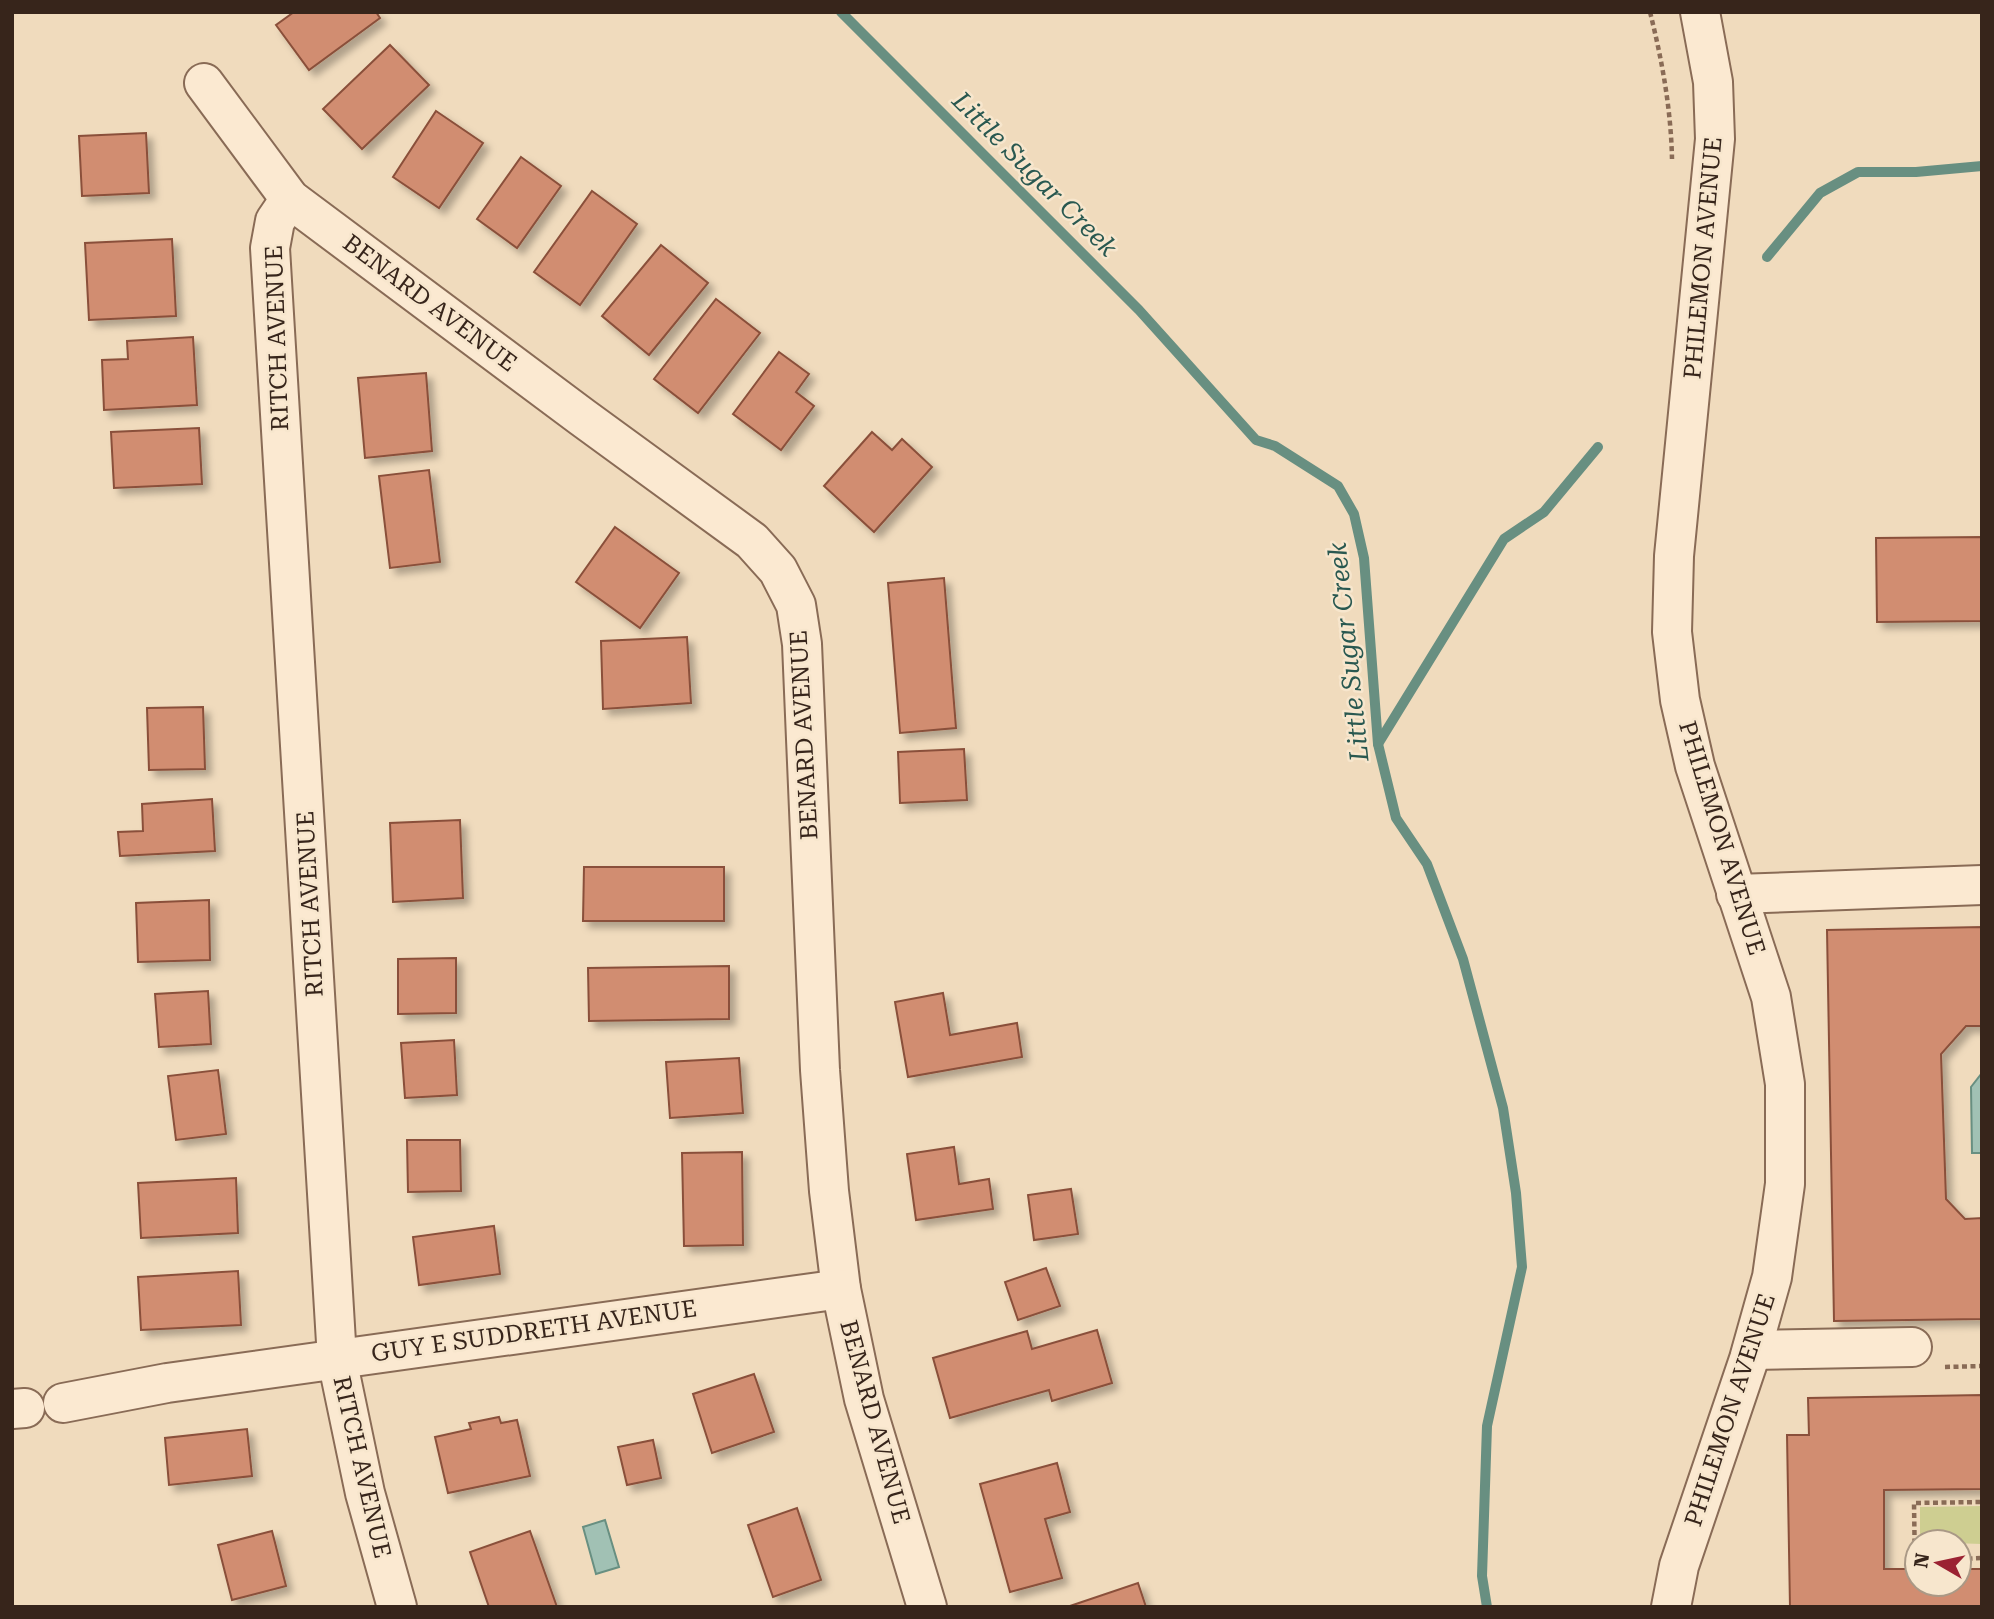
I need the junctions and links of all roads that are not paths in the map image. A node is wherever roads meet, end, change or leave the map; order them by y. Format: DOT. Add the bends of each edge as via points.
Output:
graph roads {
  1 [pos="1700,12"];
  2 [pos="204,83"];
  3 [pos="290,199"];
  4 [pos="1982,885"];
  5 [pos="1736,894"];
  6 [pos="841,1289"];
  7 [pos="1912,1347"];
  8 [pos="1752,1350"];
  9 [pos="337,1359"];
  10 [pos="63,1403"];
  11 [pos="397,1607"];
  12 [pos="928,1607"];
  13 [pos="1671,1607"];
  1 -- 5 [label="street, PHILEMON AVENUE" via="1713,82 1715,139 1674,556 1672,632 1695,766"];
  2 -- 3 [label="street, BENARD AVENUE"];
  3 -- 6 [label="street, BENARD AVENUE" via="752,541 778,570 796,606 803,644 820,1070"];
  3 -- 9 [label="street, RITCH AVENUE" via="275,221 270,248"];
  4 -- 5 [label="street"];
  5 -- 8 [label="street, PHILEMON AVENUE" via="1771,997 1785,1084 1785,1184 1772,1276"];
  6 -- 9 [label="street, GUY E SUDDRETH AVENUE"];
  6 -- 12 [label="street, BENARD AVENUE" via="864,1399"];
  7 -- 8 [label="street"];
  8 -- 13 [label="street, PHILEMON AVENUE" via="1679,1566"];
  9 -- 10 [label="street, GUY E SUDDRETH AVENUE"];
  9 -- 11 [label="street, RITCH AVENUE" via="365,1493"];
}
